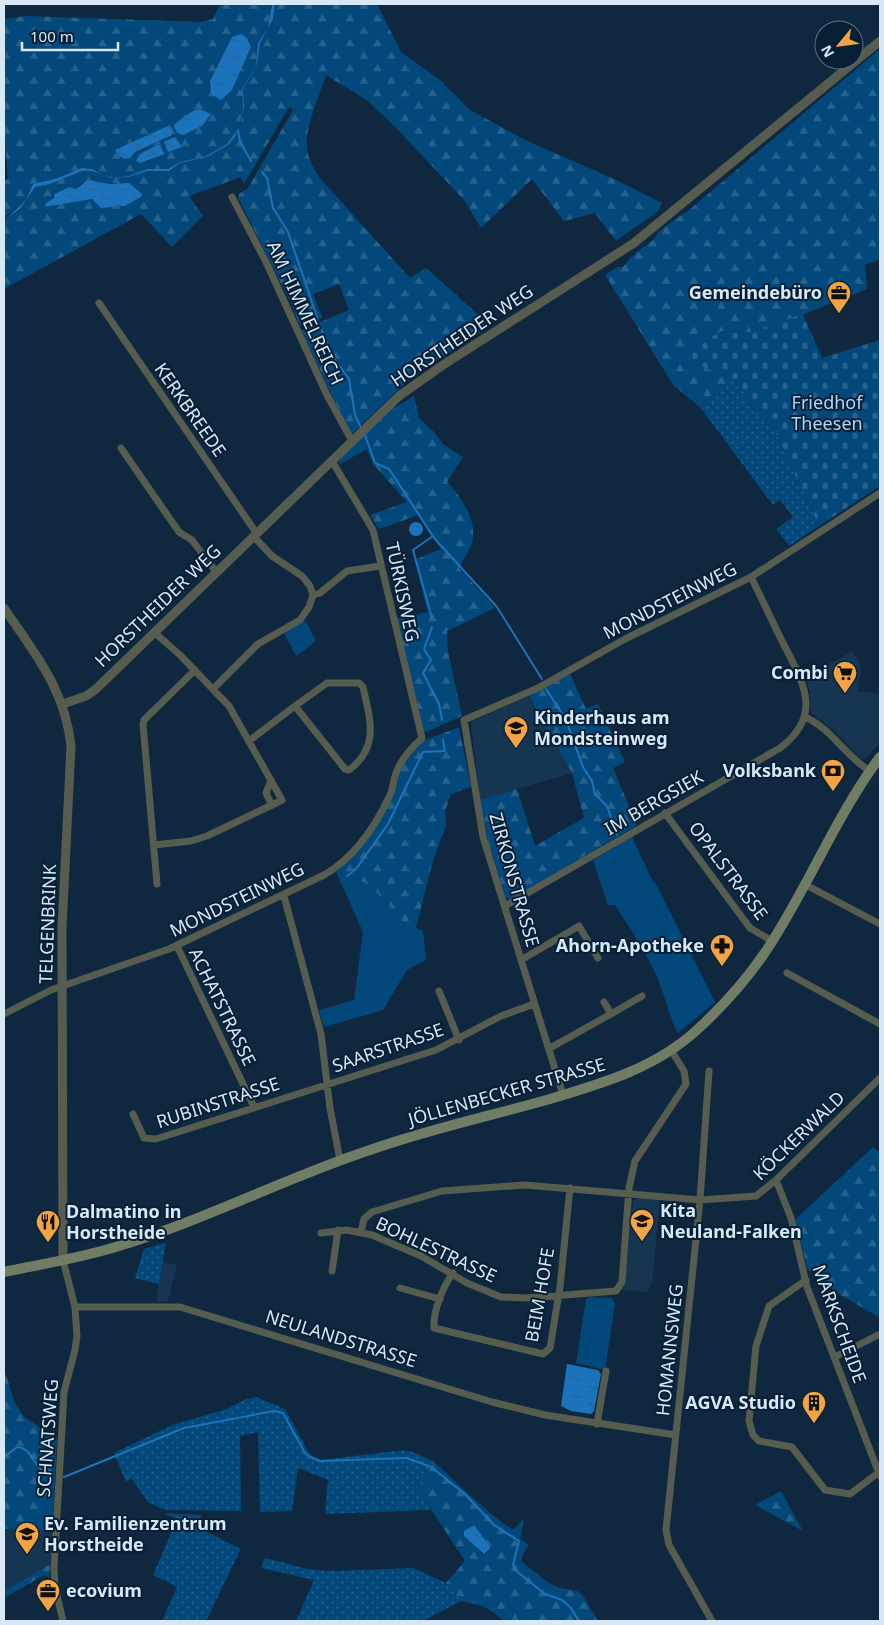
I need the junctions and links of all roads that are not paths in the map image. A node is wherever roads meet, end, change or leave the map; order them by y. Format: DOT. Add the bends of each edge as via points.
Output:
graph roads {
  1 [pos="880,41"];
  2 [pos="232,197"];
  3 [pos="99,303"];
  4 [pos="352,441"];
  5 [pos="121,448"];
  6 [pos="332,461"];
  7 [pos="880,492"];
  8 [pos="255,535"];
  9 [pos="380,566"];
  10 [pos="216,572"];
  11 [pos="751,577"];
  12 [pos="313,595"];
  13 [pos="4,608"];
  14 [pos="154,632"];
  15 [pos="195,670"];
  16 [pos="213,688"];
  17 [pos="63,704"];
  18 [pos="295,706"];
  19 [pos="805,717"];
  20 [pos="464,720"];
  21 [pos="422,738"];
  22 [pos="249,741"];
  23 [pos="880,757"];
  24 [pos="870,771"];
  25 [pos="271,780"];
  26 [pos="272,805"];
  27 [pos="666,813"];
  28 [pos="154,845"];
  29 [pos="157,884"];
  30 [pos="804,884"];
  31 [pos="284,896"];
  32 [pos="505,906"];
  33 [pos="880,924"];
  34 [pos="772,941"];
  35 [pos="177,946"];
  36 [pos="598,958"];
  37 [pos="521,960"];
  38 [pos="787,973"];
  39 [pos="62,987"];
  40 [pos="439,991"];
  41 [pos="642,996"];
  42 [pos="604,1002"];
  43 [pos="534,1004"];
  44 [pos="4,1014"];
  45 [pos="611,1014"];
  46 [pos="880,1024"];
  47 [pos="459,1040"];
  48 [pos="550,1048"];
  49 [pos="671,1050"];
  50 [pos="709,1071"];
  51 [pos="880,1078"];
  52 [pos="327,1084"];
  53 [pos="563,1095"];
  54 [pos="254,1107"];
  55 [pos="133,1114"];
  56 [pos="340,1160"];
  57 [pos="776,1180"];
  58 [pos="570,1188"];
  59 [pos="629,1193"];
  60 [pos="700,1200"];
  61 [pos="338,1230"];
  62 [pos="361,1232"];
  63 [pos="321,1233"];
  64 [pos="63,1260"];
  65 [pos="332,1271"];
  66 [pos="4,1272"];
  67 [pos="453,1273"];
  68 [pos="806,1280"];
  69 [pos="400,1288"];
  70 [pos="558,1295"];
  71 [pos="440,1299"];
  72 [pos="74,1307"];
  73 [pos="880,1334"];
  74 [pos="835,1357"];
  75 [pos="606,1371"];
  76 [pos="597,1424"];
  77 [pos="676,1435"];
  78 [pos="879,1475"];
  79 [pos="63,1621"];
  80 [pos="712,1621"];
  1 -- 4 [label="street, HORSTHEIDER WEG" via="634,243 409,388"];
  2 -- 4 [label="street, AM HIMMELREICH"];
  3 -- 8 [label="street, KERKBREEDE"];
  4 -- 6 [label="street, HORSTHEIDER WEG"];
  5 -- 10 [label="street" via="178,532 192,540"];
  6 -- 8 [label="street, HORSTHEIDER WEG"];
  6 -- 9 [label="street, TÜRKISWEG" via="368,520"];
  7 -- 11 [label="street, MONDSTEINWEG"];
  8 -- 10 [label="street, HORSTHEIDER WEG"];
  8 -- 12 [label="street, KERKBREEDE" via="272,556 302,576"];
  9 -- 12 [label="street" via="347,571"];
  9 -- 21 [label="street, TÜRKISWEG"];
  10 -- 14 [label="street, HORSTHEIDER WEG"];
  11 -- 19 [label="street" via="804,684"];
  11 -- 20 [label="street, MONDSTEINWEG" via="625,639 538,688"];
  12 -- 16 [label="street" via="300,620 258,644"];
  13 -- 17 [label="street, TELGENBRINK" via="45,667"];
  14 -- 15 [label="street"];
  14 -- 17 [label="street, HORSTHEIDER WEG" via="90,694"];
  15 -- 16 [label="street"];
  15 -- 28 [label="street" via="143,724"];
  16 -- 22 [label="street" via="233,711"];
  17 -- 39 [label="street, TELGENBRINK" via="69,724 71,761"];
  18 -- 18 [label="street" via="327,683 361,684 371,733 368,746 350,770 345,769"];
  18 -- 22 [label="street"];
  19 -- 24 [label="street" via="827,730"];
  19 -- 27 [label="street, IM BERGSIEK" via="795,735 780,748"];
  20 -- 32 [label="street, ZIRKONSTRASSE" via="483,837"];
  21 -- 31 [label="street, MONDSTEINWEG" via="400,764 391,793 358,845 335,868"];
  22 -- 25 [label="street"];
  23 -- 24 [label="main road, JÖLLENBECKER STRASSE"];
  24 -- 30 [label="main road, JÖLLENBECKER STRASSE"];
  25 -- 26 [label="street" via="266,793"];
  25 -- 26 [label="street" via="282,800"];
  26 -- 28 [label="street" via="207,836"];
  27 -- 32 [label="street, IM BERGSIEK"];
  27 -- 34 [label="street, OPALSTRASSE" via="750,928"];
  28 -- 29 [label="street"];
  30 -- 33 [label="street"];
  30 -- 34 [label="main road, JÖLLENBECKER STRASSE"];
  31 -- 35 [label="street, MONDSTEINWEG"];
  31 -- 52 [label="street" via="318,1017"];
  32 -- 37 [label="street, ZIRKONSTRASSE"];
  34 -- 49 [label="main road, JÖLLENBECKER STRASSE" via="723,1004"];
  35 -- 39 [label="street, MONDSTEINWEG"];
  35 -- 54 [label="street, ACHATSTRASSE"];
  36 -- 37 [label="street, ZIRKONSTRASSE" via="579,926"];
  37 -- 43 [label="street, ZIRKONSTRASSE"];
  38 -- 46 [label="street"];
  39 -- 44 [label="street, MONDSTEINWEG"];
  39 -- 64 [label="street, TELGENBRINK"];
  40 -- 47 [label="street, SAARSTRASSE"];
  41 -- 45 [label="street"];
  42 -- 45 [label="street"];
  43 -- 47 [label="street, SAARSTRASSE" via="501,1016"];
  43 -- 48 [label="street, ZIRKONSTRASSE"];
  45 -- 48 [label="street"];
  47 -- 52 [label="street, SAARSTRASSE"];
  48 -- 53 [label="street, ZIRKONSTRASSE"];
  49 -- 53 [label="main road, JÖLLENBECKER STRASSE" via="638,1069"];
  49 -- 59 [label="street, BOHLESTRASSE" via="684,1071 686,1084 637,1156"];
  50 -- 60 [label="street, HOMANNSWEG"];
  51 -- 57 [label="street, KÖCKERWALD"];
  52 -- 54 [label="street, RUBINSTRASSE"];
  52 -- 56 [label="street"];
  53 -- 56 [label="main road, JÖLLENBECKER STRASSE" via="426,1132"];
  54 -- 55 [label="street, RUBINSTRASSE" via="152,1140 140,1133"];
  56 -- 64 [label="main road, JÖLLENBECKER STRASSE" via="166,1230"];
  57 -- 60 [label="street, KÖCKERWALD" via="756,1196"];
  57 -- 68 [label="street, MARKSCHEIDE"];
  58 -- 59 [label="street, KÖCKERWALD"];
  58 -- 62 [label="street, KÖCKERWALD" via="525,1186 435,1192 367,1215"];
  58 -- 70 [label="street, BEIM HOFE"];
  59 -- 60 [label="street, KÖCKERWALD"];
  59 -- 70 [label="street, BOHLESTRASSE" via="619,1288 610,1292"];
  60 -- 77 [label="street, HOMANNSWEG"];
  61 -- 62 [label="street, BOHLESTRASSE"];
  61 -- 63 [label="street, BOHLESTRASSE"];
  61 -- 65 [label="street"];
  62 -- 67 [label="street, BOHLESTRASSE" via="421,1256"];
  64 -- 66 [label="main road, JÖLLENBECKER STRASSE"];
  64 -- 72 [label="street, SCHNATSWEG"];
  67 -- 70 [label="street, BOHLESTRASSE" via="486,1292 502,1297"];
  67 -- 71 [label="street, BEIM HOFE"];
  68 -- 74 [label="street, MARKSCHEIDE"];
  68 -- 78 [label="street" via="769,1306 756,1346 749,1426 759,1441 792,1446 825,1490 850,1494"];
  69 -- 71 [label="street"];
  70 -- 71 [label="street, BEIM HOFE" via="550,1348 543,1354 434,1328"];
  72 -- 76 [label="street, NEULANDSTRASSE" via="180,1307 492,1402"];
  72 -- 79 [label="street, SCHNATSWEG" via="77,1336 64,1392 54,1568"];
  73 -- 74 [label="street"];
  74 -- 78 [label="street, MARKSCHEIDE"];
  75 -- 76 [label="street"];
  76 -- 77 [label="street, NEULANDSTRASSE"];
  77 -- 80 [label="street, HOMANNSWEG" via="667,1538"];
}
